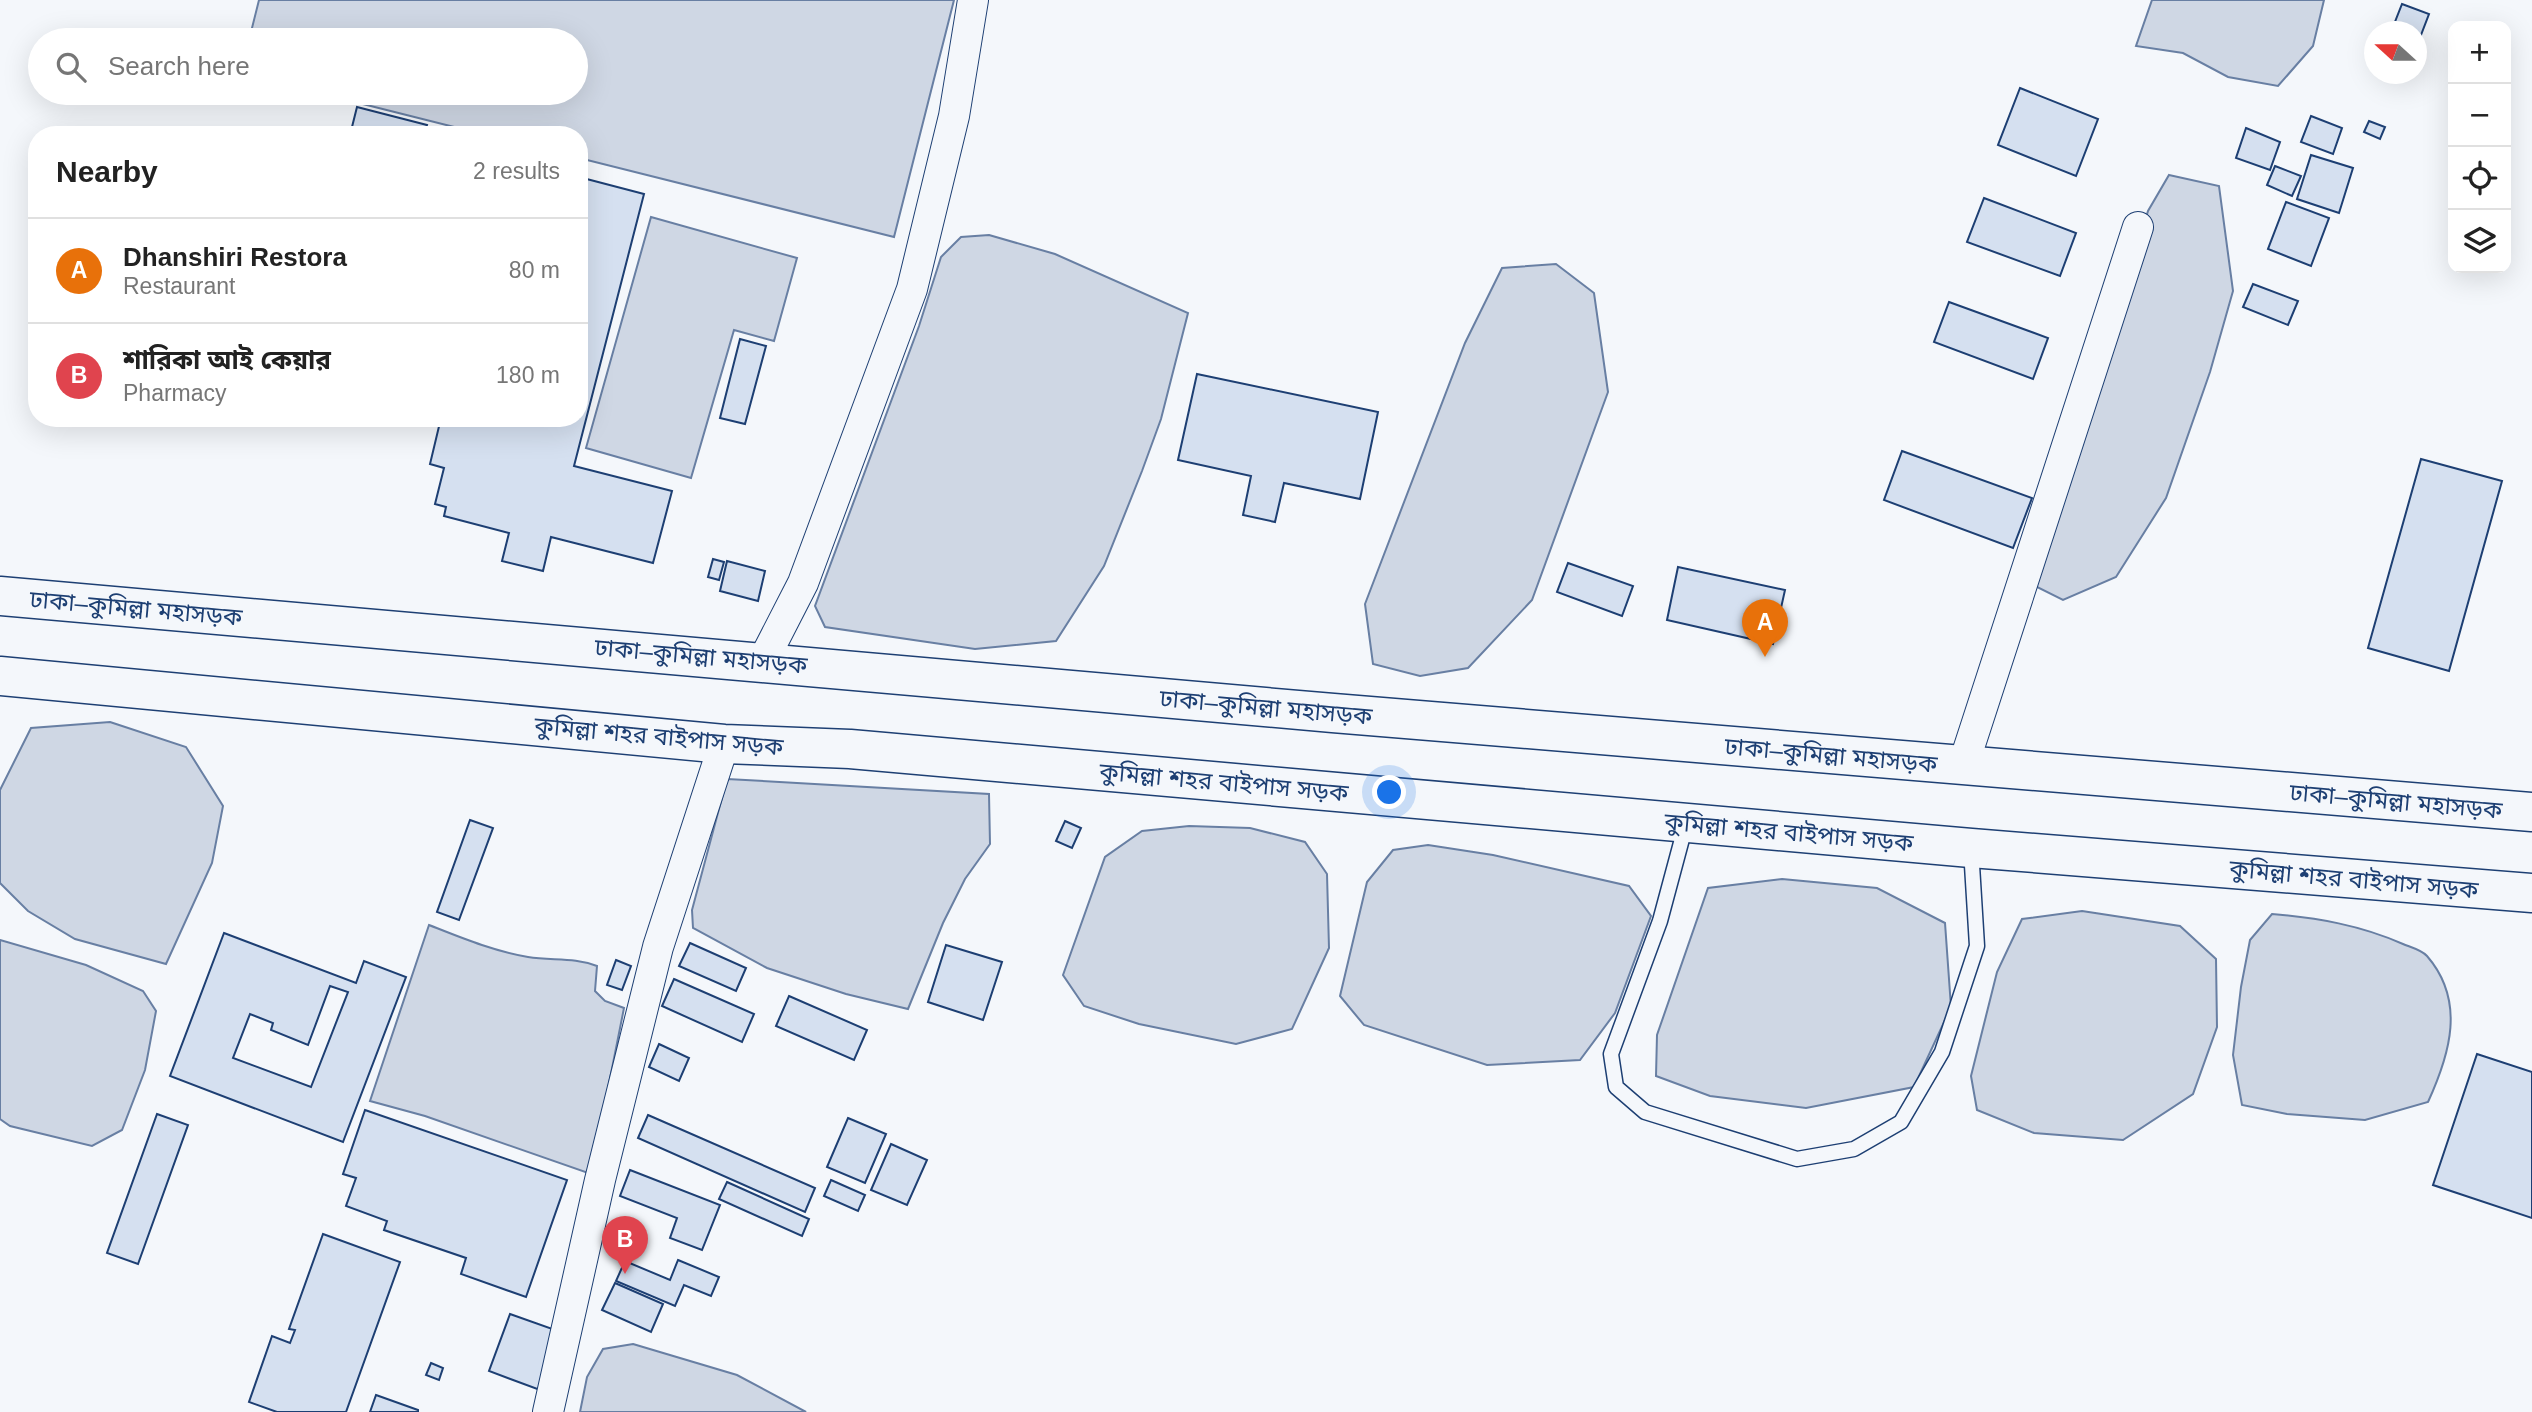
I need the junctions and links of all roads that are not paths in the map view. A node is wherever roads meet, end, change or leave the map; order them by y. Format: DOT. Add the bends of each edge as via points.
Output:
graph roads {
  1 [pos="973,0"];
  2 [pos="2138,227"];
  3 [pos="0,596"];
  4 [pos="763,662"];
  5 [pos="0,676"];
  6 [pos="724,744"];
  7 [pos="1963,766"];
  8 [pos="2532,812"];
  9 [pos="1686,822"];
  10 [pos="1971,848"];
  11 [pos="2532,893"];
  12 [pos="548,1412"];
  1 -- 4 [label="street" via="954,116 912,289 803,583"];
  2 -- 7 [label="street"];
  3 -- 4 [label="highway, ঢাকা–কুমিল্লা মহাসড়ক"];
  4 -- 7 [label="highway, ঢাকা–কুমিল্লা মহাসড়ক"];
  5 -- 6 [label="highway, কুমিল্লা শহর বাইপাস সড়ক"];
  6 -- 9 [label="highway, কুমিল্লা শহর বাইপাস সড়ক" via="850,750"];
  6 -- 12 [label="street" via="658,947"];
  7 -- 8 [label="highway, ঢাকা–কুমিল্লা মহাসড়ক"];
  9 -- 10 [label="highway, কুমিল্লা শহর বাইপাস সড়ক"];
  9 -- 10 [label="lane" via="1660,921 1611,1054 1616,1087 1645,1112 1797,1159 1854,1149 1901,1122 1942,1052 1978,946"];
  10 -- 11 [label="highway, কুমিল্লা শহর বাইপাস সড়ক"];
}
